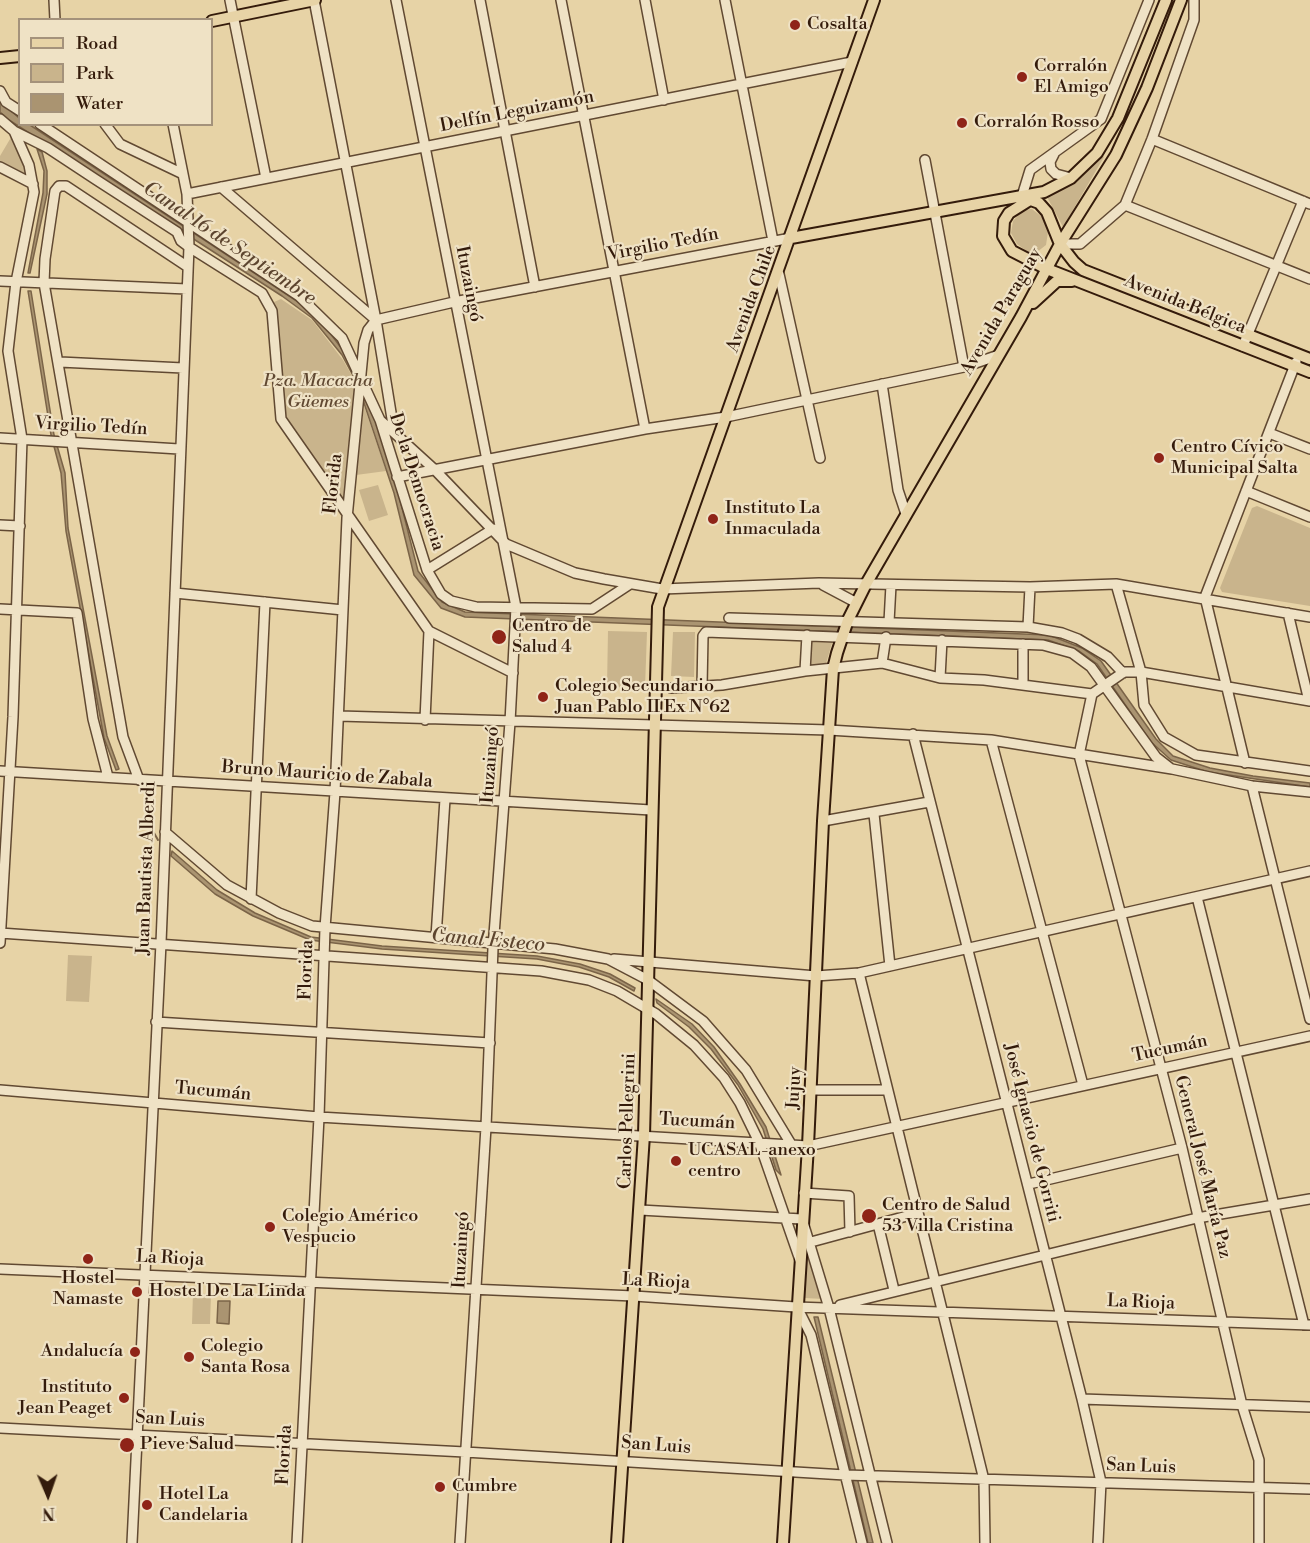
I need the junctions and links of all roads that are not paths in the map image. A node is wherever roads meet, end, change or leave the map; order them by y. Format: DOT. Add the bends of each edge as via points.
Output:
graph roads {
  1 [pos="54,0"];
  2 [pos="230,0"];
  3 [pos="314,0"];
  4 [pos="396,0"];
  5 [pos="480,0"];
  6 [pos="561,0"];
  7 [pos="645,0"];
  8 [pos="725,0"];
  9 [pos="874,0"];
  10 [pos="1149,0"];
  11 [pos="1166,0"];
  12 [pos="1180,0"];
  13 [pos="1194,0"];
  14 [pos="234,17"];
  15 [pos="55,18"];
  16 [pos="213,21"];
  17 [pos="18,56"];
  18 [pos="0,57"];
  19 [pos="852,62"];
  20 [pos="742,84"];
  21 [pos="0,91"];
  22 [pos="664,99"];
  23 [pos="18,110"];
  24 [pos="584,116"];
  25 [pos="0,119"];
  26 [pos="43,126"];
  27 [pos="106,126"];
  28 [pos="173,126"];
  29 [pos="14,131"];
  30 [pos="505,131"];
  31 [pos="1152,139"];
  32 [pos="425,147"];
  33 [pos="1055,152"];
  34 [pos="925,160"];
  35 [pos="346,162"];
  36 [pos="0,167"];
  37 [pos="183,174"];
  38 [pos="266,178"];
  39 [pos="1071,178"];
  40 [pos="33,184"];
  41 [pos="221,187"];
  42 [pos="187,194"];
  43 [pos="1026,198"];
  44 [pos="1306,203"];
  45 [pos="1125,205"];
  46 [pos="933,211"];
  47 [pos="189,221"];
  48 [pos="791,238"];
  49 [pos="773,241"];
  50 [pos="1060,244"];
  51 [pos="189,246"];
  52 [pos="1276,266"];
  53 [pos="188,267"];
  54 [pos="1047,269"];
  55 [pos="615,270"];
  56 [pos="779,274"];
  57 [pos="1310,279"];
  58 [pos="0,281"];
  59 [pos="1079,281"];
  60 [pos="16,282"];
  61 [pos="44,283"];
  62 [pos="536,286"];
  63 [pos="187,289"];
  64 [pos="454,302"];
  65 [pos="1021,317"];
  66 [pos="376,320"];
  67 [pos="1245,341"];
  68 [pos="4,350"];
  69 [pos="1298,355"];
  70 [pos="996,356"];
  71 [pos="1310,359"];
  72 [pos="60,362"];
  73 [pos="1294,366"];
  74 [pos="964,367"];
  75 [pos="183,368"];
  76 [pos="1310,372"];
  77 [pos="361,382"];
  78 [pos="882,384"];
  79 [pos="807,400"];
  80 [pos="726,417"];
  81 [pos="380,420"];
  82 [pos="645,429"];
  83 [pos="394,431"];
  84 [pos="1269,433"];
  85 [pos="0,438"];
  86 [pos="22,439"];
  87 [pos="67,443"];
  88 [pos="179,449"];
  89 [pos="1310,449"];
  90 [pos="820,458"];
  91 [pos="487,461"];
  92 [pos="435,470"];
  93 [pos="397,477"];
  94 [pos="1246,491"];
  95 [pos="906,514"];
  96 [pos="1310,517"];
  97 [pos="347,518"];
  98 [pos="0,525"];
  99 [pos="20,526"];
  100 [pos="493,530"];
  101 [pos="506,544"];
  102 [pos="427,570"];
  103 [pos="630,584"];
  104 [pos="819,584"];
  105 [pos="866,584"];
  106 [pos="1116,584"];
  107 [pos="891,585"];
  108 [pos="1030,587"];
  109 [pos="663,589"];
  110 [pos="175,592"];
  111 [pos="1205,597"];
  112 [pos="265,602"];
  113 [pos="855,602"];
  114 [pos="516,607"];
  115 [pos="0,609"];
  116 [pos="18,610"];
  117 [pos="343,610"];
  118 [pos="1288,613"];
  119 [pos="1310,617"];
  120 [pos="729,618"];
  121 [pos="848,620"];
  122 [pos="889,622"];
  123 [pos="1028,627"];
  124 [pos="429,631"];
  125 [pos="807,635"];
  126 [pos="842,636"];
  127 [pos="886,637"];
  128 [pos="942,640"];
  129 [pos="1023,644"];
  130 [pos="882,663"];
  131 [pos="833,669"];
  132 [pos="805,671"];
  133 [pos="1141,672"];
  134 [pos="513,673"];
  135 [pos="1121,674"];
  136 [pos="940,678"];
  137 [pos="1023,684"];
  138 [pos="1106,684"];
  139 [pos="702,687"];
  140 [pos="1227,687"];
  141 [pos="671,688"];
  142 [pos="1092,694"];
  143 [pos="655,700"];
  144 [pos="1309,701"];
  145 [pos="339,716"];
  146 [pos="425,720"];
  147 [pos="510,722"];
  148 [pos="653,724"];
  149 [pos="829,730"];
  150 [pos="913,734"];
  151 [pos="991,740"];
  152 [pos="1079,755"];
  153 [pos="1245,763"];
  154 [pos="1172,769"];
  155 [pos="0,771"];
  156 [pos="1310,771"];
  157 [pos="11,772"];
  158 [pos="108,777"];
  159 [pos="139,780"];
  160 [pos="167,782"];
  161 [pos="1252,786"];
  162 [pos="256,787"];
  163 [pos="335,792"];
  164 [pos="1310,792"];
  165 [pos="445,799"];
  166 [pos="505,802"];
  167 [pos="930,802"];
  168 [pos="651,810"];
  169 [pos="874,814"];
  170 [pos="824,821"];
  171 [pos="165,832"];
  172 [pos="1310,871"];
  173 [pos="1274,879"];
  174 [pos="1197,897"];
  175 [pos="251,898"];
  176 [pos="1119,913"];
  177 [pos="1043,930"];
  178 [pos="325,931"];
  179 [pos="0,933"];
  180 [pos="436,937"];
  181 [pos="0,943"];
  182 [pos="161,943"];
  183 [pos="493,945"];
  184 [pos="967,949"];
  185 [pos="324,954"];
  186 [pos="608,958"];
  187 [pos="648,963"];
  188 [pos="492,965"];
  189 [pos="890,966"];
  190 [pos="859,973"];
  191 [pos="816,976"];
  192 [pos="648,980"];
  193 [pos="649,1009"];
  194 [pos="1310,1019"];
  195 [pos="156,1022"];
  196 [pos="321,1033"];
  197 [pos="1310,1036"];
  198 [pos="490,1043"];
  199 [pos="1237,1052"];
  200 [pos="1161,1068"];
  201 [pos="1083,1085"];
  202 [pos="0,1090"];
  203 [pos="811,1090"];
  204 [pos="887,1090"];
  205 [pos="1006,1102"];
  206 [pos="152,1103"];
  207 [pos="319,1117"];
  208 [pos="896,1125"];
  209 [pos="486,1127"];
  210 [pos="644,1135"];
  211 [pos="760,1142"];
  212 [pos="791,1144"];
  213 [pos="808,1146"];
  214 [pos="1182,1148"];
  215 [pos="1029,1185"];
  216 [pos="804,1194"];
  217 [pos="1310,1199"];
  218 [pos="1276,1206"];
  219 [pos="640,1210"];
  220 [pos="918,1213"];
  221 [pos="1197,1218"];
  222 [pos="785,1219"];
  223 [pos="802,1219"];
  224 [pos="878,1224"];
  225 [pos="850,1232"];
  226 [pos="811,1242"];
  227 [pos="1045,1253"];
  228 [pos="800,1260"];
  229 [pos="0,1269"];
  230 [pos="145,1275"];
  231 [pos="935,1280"];
  232 [pos="311,1282"];
  233 [pos="476,1290"];
  234 [pos="894,1290"];
  235 [pos="634,1296"];
  236 [pos="796,1307"];
  237 [pos="829,1308"];
  238 [pos="943,1311"];
  239 [pos="1062,1317"];
  240 [pos="1222,1321"];
  241 [pos="1307,1325"];
  242 [pos="1082,1399"];
  243 [pos="1242,1405"];
  244 [pos="1310,1407"];
  245 [pos="0,1428"];
  246 [pos="137,1435"];
  247 [pos="302,1443"];
  248 [pos="465,1452"];
  249 [pos="623,1461"];
  250 [pos="788,1471"];
  251 [pos="845,1475"];
  252 [pos="871,1476"];
  253 [pos="984,1480"];
  254 [pos="1101,1482"];
  255 [pos="1260,1488"];
  256 [pos="1310,1489"];
  257 [pos="132,1543"];
  258 [pos="297,1543"];
  259 [pos="460,1543"];
  260 [pos="617,1543"];
  261 [pos="623,1543"];
  262 [pos="783,1543"];
  263 [pos="862,1543"];
  264 [pos="887,1543"];
  265 [pos="985,1543"];
  266 [pos="1098,1543"];
  267 [pos="1259,1543"];
  1 -- 15 [label="street"];
  2 -- 14 [label="street"];
  3 -- 14 [label="main road"];
  3 -- 35 [label="street"];
  4 -- 32 [label="street, Ituzaingó"];
  5 -- 30 [label="street"];
  6 -- 24 [label="street"];
  7 -- 22 [label="street"];
  8 -- 20 [label="street"];
  9 -- 19 [label="main road, Avenida Chile"];
  10 -- 33 [label="street" via="1101,119"];
  11 -- 39 [label="main road" via="1118,118 1097,153"];
  12 -- 50 [label="main road, Avenida Paraguay" via="1147,88 1116,154"];
  13 -- 31 [label="street" via="1194,20"];
  14 -- 16 [label="main road"];
  14 -- 38 [label="street"];
  17 -- 18 [label="main road"];
  19 -- 20 [label="street, Delfín Leguizamón"];
  19 -- 48 [label="main road, Avenida Chile"];
  20 -- 22 [label="street, Delfín Leguizamón"];
  20 -- 49 [label="street"];
  21 -- 23 [label="street" via="6,102"];
  22 -- 24 [label="street, Delfín Leguizamón"];
  24 -- 30 [label="street, Delfín Leguizamón"];
  24 -- 55 [label="street"];
  25 -- 29 [label="street"];
  26 -- 47 [label="street, De la Democracia"];
  27 -- 37 [label="street" via="120,144"];
  28 -- 37 [label="street, Juan Bautista Alberdi"];
  29 -- 40 [label="street"];
  29 -- 51 [label="street" via="86,172 177,232"];
  30 -- 32 [label="street, Delfín Leguizamón"];
  30 -- 62 [label="street"];
  31 -- 44 [label="street"];
  31 -- 45 [label="street"];
  32 -- 35 [label="street, Delfín Leguizamón"];
  32 -- 64 [label="street, Ituzaingó"];
  33 -- 39 [label="street" via="1051,169"];
  33 -- 43 [label="street" via="1030,170"];
  34 -- 46 [label="street"];
  35 -- 38 [label="street, Delfín Leguizamón"];
  35 -- 66 [label="street"];
  36 -- 40 [label="street"];
  37 -- 42 [label="street, Juan Bautista Alberdi"];
  38 -- 41 [label="street, Delfín Leguizamón"];
  39 -- 43 [label="main road"];
  40 -- 60 [label="street" via="33,206"];
  41 -- 42 [label="street, Delfín Leguizamón"];
  41 -- 66 [label="street"];
  42 -- 47 [label="street, Juan Bautista Alberdi"];
  43 -- 46 [label="main road, Virgilio Tedín"];
  43 -- 50 [label="main road" via="1047,212"];
  43 -- 54 [label="main road" via="1009,213 1003,237 1012,251"];
  44 -- 52 [label="street"];
  45 -- 50 [label="street" via="1080,244"];
  45 -- 52 [label="street"];
  46 -- 48 [label="main road, Virgilio Tedín"];
  46 -- 74 [label="street"];
  47 -- 51 [label="street, Juan Bautista Alberdi"];
  47 -- 77 [label="street, De la Democracia" via="299,296 342,338"];
  48 -- 49 [label="street, Virgilio Tedín"];
  48 -- 56 [label="main road, Avenida Chile"];
  49 -- 55 [label="street, Virgilio Tedín"];
  50 -- 54 [label="main road, Avenida Paraguay"];
  50 -- 67 [label="main road, Avenida Bélgica" via="1083,270"];
  51 -- 53 [label="street, Juan Bautista Alberdi"];
  51 -- 97 [label="street" via="262,293 268,302 281,419"];
  52 -- 57 [label="street"];
  52 -- 67 [label="street"];
  53 -- 61 [label="street" via="66,186 59,186 55,191"];
  53 -- 63 [label="street, Juan Bautista Alberdi"];
  54 -- 59 [label="main road, Avenida Bélgica"];
  54 -- 65 [label="main road, Avenida Paraguay"];
  55 -- 62 [label="street, Virgilio Tedín"];
  55 -- 82 [label="street"];
  56 -- 79 [label="street"];
  56 -- 80 [label="main road, Avenida Chile"];
  58 -- 60 [label="street"];
  59 -- 65 [label="main road" via="1057,281"];
  59 -- 67 [label="main road, Avenida Bélgica"];
  60 -- 61 [label="street"];
  60 -- 68 [label="street"];
  61 -- 63 [label="street"];
  61 -- 72 [label="street"];
  62 -- 64 [label="street, Virgilio Tedín"];
  63 -- 75 [label="street, Juan Bautista Alberdi"];
  64 -- 66 [label="street, Virgilio Tedín"];
  64 -- 91 [label="street, Ituzaingó"];
  65 -- 70 [label="main road, Avenida Paraguay"];
  66 -- 77 [label="street" via="364,343"];
  66 -- 83 [label="street"];
  67 -- 69 [label="main road, Avenida Bélgica"];
  67 -- 73 [label="main road, Avenida Bélgica"];
  68 -- 86 [label="street"];
  69 -- 71 [label="main road, Avenida Bélgica"];
  69 -- 73 [label="street"];
  70 -- 74 [label="street"];
  70 -- 95 [label="main road, Avenida Paraguay"];
  72 -- 75 [label="street"];
  72 -- 87 [label="street"];
  73 -- 76 [label="main road, Avenida Bélgica"];
  73 -- 84 [label="street"];
  74 -- 78 [label="street"];
  75 -- 88 [label="street, Juan Bautista Alberdi"];
  77 -- 81 [label="street, De la Democracia"];
  77 -- 97 [label="street, Florida"];
  78 -- 79 [label="street"];
  78 -- 95 [label="street" via="898,490"];
  79 -- 80 [label="street"];
  79 -- 90 [label="street"];
  80 -- 82 [label="street"];
  80 -- 109 [label="main road, Avenida Chile"];
  81 -- 83 [label="street"];
  81 -- 93 [label="street, De la Democracia"];
  82 -- 91 [label="street"];
  83 -- 92 [label="street"];
  84 -- 89 [label="street"];
  84 -- 94 [label="street"];
  85 -- 86 [label="street, Virgilio Tedín"];
  86 -- 87 [label="street, Virgilio Tedín"];
  86 -- 99 [label="street"];
  87 -- 88 [label="street, Virgilio Tedín"];
  87 -- 159 [label="street" via="123,737"];
  88 -- 110 [label="street, Juan Bautista Alberdi"];
  91 -- 92 [label="street"];
  91 -- 101 [label="street, Ituzaingó"];
  92 -- 93 [label="street"];
  92 -- 100 [label="street"];
  93 -- 102 [label="street, De la Democracia"];
  94 -- 96 [label="street"];
  94 -- 111 [label="street"];
  95 -- 105 [label="main road, Avenida Paraguay"];
  97 -- 117 [label="street, Florida"];
  97 -- 124 [label="street"];
  98 -- 99 [label="street"];
  99 -- 116 [label="street"];
  100 -- 101 [label="street"];
  100 -- 102 [label="street"];
  101 -- 103 [label="street" via="575,573"];
  101 -- 114 [label="street, Ituzaingó"];
  102 -- 114 [label="street, De la Democracia" via="441,594 451,601 476,607"];
  103 -- 109 [label="street"];
  103 -- 114 [label="street, De la Democracia" via="592,609"];
  104 -- 105 [label="street"];
  104 -- 109 [label="street"];
  104 -- 113 [label="street"];
  105 -- 107 [label="street"];
  105 -- 113 [label="main road, Avenida Paraguay"];
  106 -- 108 [label="street"];
  106 -- 111 [label="street"];
  106 -- 133 [label="street"];
  107 -- 108 [label="street"];
  107 -- 122 [label="street"];
  108 -- 123 [label="street"];
  109 -- 143 [label="main road, Avenida Chile" via="658,607"];
  110 -- 112 [label="street"];
  110 -- 160 [label="street, Juan Bautista Alberdi"];
  111 -- 118 [label="street"];
  111 -- 140 [label="street"];
  112 -- 117 [label="street"];
  112 -- 162 [label="street"];
  113 -- 121 [label="main road, Avenida Paraguay"];
  114 -- 134 [label="street, Ituzaingó"];
  115 -- 116 [label="street"];
  116 -- 157 [label="street"];
  116 -- 158 [label="street" via="77,613 93,719"];
  117 -- 145 [label="street, Florida"];
  118 -- 119 [label="street"];
  118 -- 144 [label="street"];
  120 -- 121 [label="street"];
  121 -- 122 [label="street"];
  121 -- 126 [label="main road, Avenida Paraguay"];
  122 -- 123 [label="street"];
  123 -- 135 [label="street" via="1077,639 1108,657"];
  124 -- 134 [label="street"];
  124 -- 146 [label="street"];
  125 -- 126 [label="street"];
  125 -- 132 [label="street"];
  125 -- 139 [label="street" via="706,632"];
  126 -- 127 [label="street"];
  126 -- 131 [label="main road, Jujuy"];
  127 -- 128 [label="street"];
  127 -- 130 [label="street"];
  128 -- 129 [label="street"];
  128 -- 136 [label="street"];
  129 -- 137 [label="street"];
  129 -- 138 [label="street" via="1072,653"];
  130 -- 131 [label="street"];
  130 -- 136 [label="street"];
  131 -- 132 [label="street"];
  131 -- 149 [label="main road, Jujuy"];
  132 -- 139 [label="street"];
  133 -- 135 [label="street"];
  133 -- 140 [label="street"];
  133 -- 153 [label="street" via="1144,705 1164,737 1196,755"];
  134 -- 147 [label="street, Ituzaingó"];
  135 -- 138 [label="street"];
  136 -- 137 [label="street"];
  137 -- 142 [label="street"];
  138 -- 142 [label="street"];
  138 -- 154 [label="street" via="1156,757"];
  139 -- 141 [label="street"];
  140 -- 144 [label="street"];
  140 -- 153 [label="street"];
  142 -- 152 [label="street, General José María Paz"];
  143 -- 148 [label="main road, Carlos Pellegrini"];
  145 -- 146 [label="street"];
  145 -- 163 [label="street, Florida"];
  146 -- 147 [label="street"];
  147 -- 148 [label="street"];
  147 -- 166 [label="street, Ituzaingó"];
  148 -- 149 [label="street"];
  148 -- 168 [label="main road, Carlos Pellegrini"];
  149 -- 150 [label="street"];
  149 -- 170 [label="main road, Jujuy"];
  150 -- 151 [label="street"];
  150 -- 167 [label="street, José Ignacio de Gorriti"];
  151 -- 152 [label="street"];
  151 -- 177 [label="street"];
  152 -- 154 [label="street"];
  152 -- 176 [label="street, General José María Paz"];
  153 -- 156 [label="street"];
  154 -- 161 [label="street"];
  155 -- 157 [label="street, Bruno Mauricio de Zabala"];
  157 -- 158 [label="street, Bruno Mauricio de Zabala"];
  157 -- 179 [label="street"];
  158 -- 159 [label="street, Bruno Mauricio de Zabala"];
  159 -- 160 [label="street, Bruno Mauricio de Zabala"];
  160 -- 162 [label="street, Bruno Mauricio de Zabala"];
  160 -- 171 [label="street, Juan Bautista Alberdi"];
  161 -- 164 [label="street"];
  161 -- 173 [label="street"];
  162 -- 163 [label="street, Bruno Mauricio de Zabala"];
  162 -- 175 [label="street"];
  163 -- 165 [label="street, Bruno Mauricio de Zabala"];
  163 -- 178 [label="street, Florida"];
  165 -- 166 [label="street, Bruno Mauricio de Zabala"];
  165 -- 180 [label="street"];
  166 -- 168 [label="street, Bruno Mauricio de Zabala"];
  166 -- 183 [label="street, Ituzaingó"];
  167 -- 169 [label="street"];
  167 -- 184 [label="street, José Ignacio de Gorriti"];
  168 -- 187 [label="main road, Carlos Pellegrini"];
  169 -- 170 [label="street"];
  169 -- 189 [label="street"];
  170 -- 191 [label="main road, Jujuy"];
  171 -- 175 [label="street" via="227,885"];
  171 -- 182 [label="street, Juan Bautista Alberdi"];
  172 -- 173 [label="street"];
  173 -- 174 [label="street"];
  173 -- 194 [label="street"];
  174 -- 176 [label="street"];
  174 -- 199 [label="street"];
  175 -- 178 [label="street"];
  176 -- 177 [label="street"];
  176 -- 200 [label="street, General José María Paz"];
  177 -- 184 [label="street"];
  177 -- 201 [label="street"];
  178 -- 180 [label="street"];
  178 -- 185 [label="street, Florida"];
  179 -- 181 [label="street"];
  179 -- 182 [label="street"];
  180 -- 183 [label="street"];
  182 -- 185 [label="street"];
  182 -- 195 [label="street, Juan Bautista Alberdi"];
  183 -- 186 [label="street"];
  183 -- 188 [label="street, Ituzaingó"];
  184 -- 189 [label="street"];
  184 -- 205 [label="street, José Ignacio de Gorriti"];
  185 -- 188 [label="street"];
  185 -- 196 [label="street, Florida"];
  186 -- 187 [label="street"];
  186 -- 192 [label="street"];
  187 -- 191 [label="street"];
  187 -- 192 [label="main road, Carlos Pellegrini"];
  188 -- 193 [label="street" via="589,980"];
  188 -- 198 [label="street, Ituzaingó"];
  189 -- 190 [label="street"];
  190 -- 191 [label="street"];
  190 -- 204 [label="street"];
  191 -- 203 [label="main road, Jujuy"];
  192 -- 193 [label="main road, Carlos Pellegrini"];
  192 -- 212 [label="street" via="687,1007 723,1042 746,1070"];
  193 -- 210 [label="main road, Carlos Pellegrini"];
  193 -- 211 [label="street" via="694,1045 724,1078"];
  195 -- 196 [label="street"];
  195 -- 206 [label="street, Juan Bautista Alberdi"];
  196 -- 198 [label="street"];
  196 -- 207 [label="street, Florida"];
  197 -- 199 [label="street, Tucumán"];
  198 -- 209 [label="street, Ituzaingó"];
  199 -- 200 [label="street, Tucumán"];
  199 -- 218 [label="street"];
  200 -- 201 [label="street, Tucumán"];
  200 -- 214 [label="street, General José María Paz"];
  201 -- 205 [label="street, Tucumán"];
  202 -- 206 [label="street, Tucumán"];
  203 -- 204 [label="street"];
  203 -- 213 [label="main road, Jujuy"];
  204 -- 208 [label="street"];
  205 -- 208 [label="street, Tucumán"];
  205 -- 215 [label="street, José Ignacio de Gorriti"];
  206 -- 207 [label="street, Tucumán"];
  206 -- 230 [label="street, Juan Bautista Alberdi"];
  207 -- 209 [label="street, Tucumán"];
  207 -- 232 [label="street, Florida"];
  208 -- 213 [label="street, Tucumán"];
  208 -- 220 [label="street"];
  209 -- 210 [label="street, Tucumán"];
  209 -- 233 [label="street, Ituzaingó"];
  210 -- 211 [label="street, Tucumán"];
  210 -- 219 [label="main road, Carlos Pellegrini"];
  211 -- 212 [label="street, Tucumán"];
  211 -- 222 [label="street"];
  212 -- 213 [label="street, Tucumán"];
  213 -- 216 [label="main road, Jujuy"];
  214 -- 215 [label="street"];
  214 -- 221 [label="street, General José María Paz"];
  215 -- 227 [label="street, José Ignacio de Gorriti"];
  216 -- 223 [label="main road, Jujuy"];
  216 -- 225 [label="street" via="849,1197"];
  217 -- 218 [label="street"];
  218 -- 221 [label="street"];
  218 -- 241 [label="street"];
  219 -- 222 [label="street"];
  219 -- 235 [label="main road, Carlos Pellegrini"];
  220 -- 224 [label="street"];
  220 -- 231 [label="street"];
  221 -- 227 [label="street"];
  221 -- 240 [label="street, General José María Paz"];
  222 -- 223 [label="street"];
  222 -- 228 [label="street"];
  223 -- 226 [label="street"];
  223 -- 228 [label="main road, Jujuy"];
  224 -- 225 [label="street"];
  224 -- 234 [label="street"];
  225 -- 226 [label="street"];
  226 -- 237 [label="street"];
  227 -- 231 [label="street"];
  227 -- 239 [label="street, José Ignacio de Gorriti"];
  228 -- 236 [label="main road, Jujuy"];
  229 -- 230 [label="street, La Rioja"];
  230 -- 232 [label="street, La Rioja"];
  230 -- 246 [label="street, Juan Bautista Alberdi"];
  231 -- 234 [label="street"];
  231 -- 238 [label="street"];
  232 -- 233 [label="street, La Rioja"];
  232 -- 247 [label="street, Florida"];
  233 -- 235 [label="street, La Rioja"];
  233 -- 248 [label="street, Ituzaingó"];
  234 -- 237 [label="street"];
  235 -- 236 [label="street, La Rioja"];
  235 -- 249 [label="main road, Carlos Pellegrini"];
  236 -- 237 [label="street, La Rioja"];
  236 -- 250 [label="main road, Jujuy"];
  236 -- 251 [label="street" via="811,1335"];
  237 -- 238 [label="street, La Rioja"];
  237 -- 252 [label="street"];
  238 -- 239 [label="street, La Rioja"];
  238 -- 253 [label="street"];
  239 -- 240 [label="street, La Rioja"];
  239 -- 242 [label="street, José Ignacio de Gorriti"];
  240 -- 241 [label="street, La Rioja"];
  240 -- 243 [label="street, General José María Paz"];
  242 -- 243 [label="street"];
  242 -- 254 [label="street, José Ignacio de Gorriti"];
  243 -- 244 [label="street"];
  243 -- 255 [label="street, General José María Paz" via="1259,1460"];
  245 -- 246 [label="street, San Luis"];
  246 -- 247 [label="street, San Luis"];
  246 -- 257 [label="street, Juan Bautista Alberdi"];
  247 -- 248 [label="street, San Luis"];
  247 -- 258 [label="street, Florida"];
  248 -- 249 [label="street, San Luis"];
  248 -- 259 [label="street, Ituzaingó"];
  249 -- 250 [label="street, San Luis"];
  249 -- 260 [label="main road, Carlos Pellegrini"];
  250 -- 251 [label="street, San Luis"];
  250 -- 262 [label="main road, Jujuy"];
  251 -- 252 [label="street, San Luis"];
  251 -- 263 [label="street"];
  252 -- 253 [label="street, San Luis"];
  252 -- 264 [label="street"];
  253 -- 254 [label="street, San Luis"];
  253 -- 265 [label="street"];
  254 -- 255 [label="street, San Luis"];
  254 -- 266 [label="street, José Ignacio de Gorriti"];
  255 -- 256 [label="street, San Luis"];
  255 -- 267 [label="street, General José María Paz"];
  260 -- 261 [label="street"];
}
